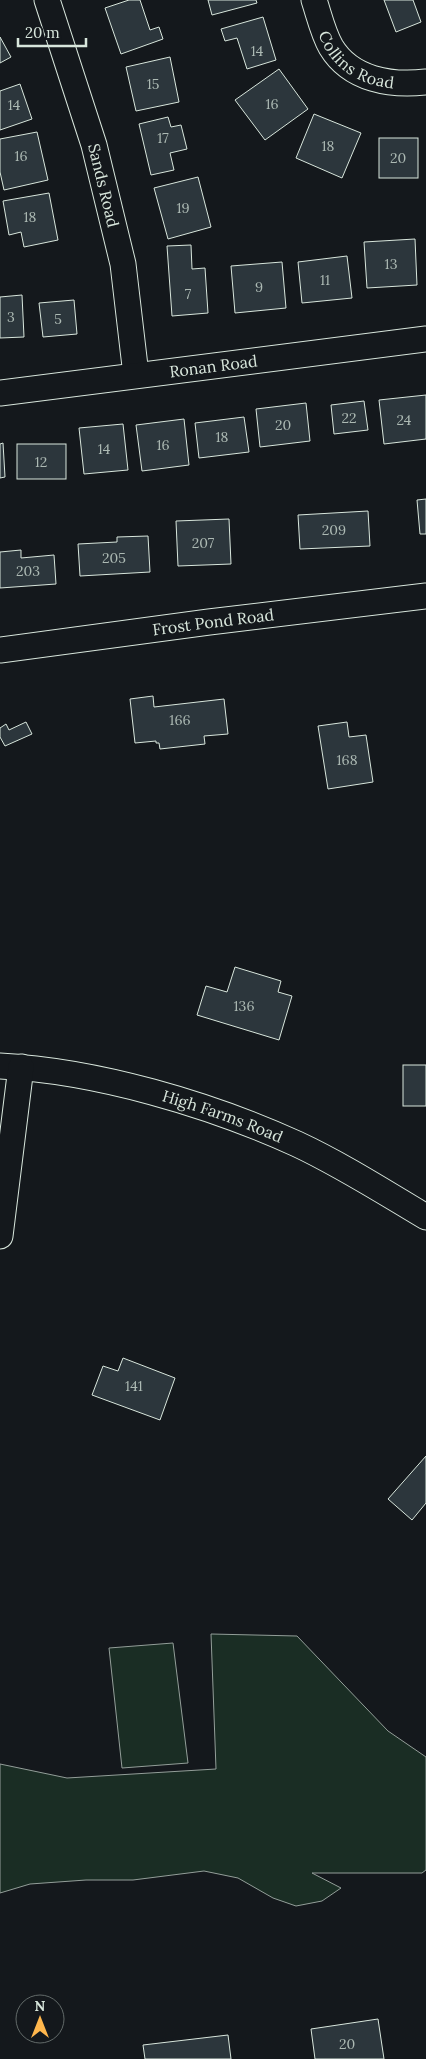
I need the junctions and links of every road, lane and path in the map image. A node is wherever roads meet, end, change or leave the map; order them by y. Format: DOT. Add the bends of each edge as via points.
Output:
graph roads {
  1 [pos="47,0"];
  2 [pos="314,0"];
  3 [pos="426,82"];
  4 [pos="426,339"];
  5 [pos="136,375"];
  6 [pos="0,393"];
  7 [pos="426,596"];
  8 [pos="0,650"];
  9 [pos="10,1066"];
  10 [pos="426,1218"];
  11 [pos="0,1236"];
  1 -- 5 [label="street, Sands Road" via="94,145 123,264"];
  2 -- 3 [label="street, Collins Road" via="330,46 359,74 383,82"];
  4 -- 5 [label="street, Ronan Road"];
  5 -- 6 [label="street, Ronan Road"];
  7 -- 8 [label="street, Frost Pond Road"];
  9 -- 10 [label="street, High Farms Road" via="81,1076 158,1094 244,1122 298,1145"];
  9 -- 11 [label="street"];
}
